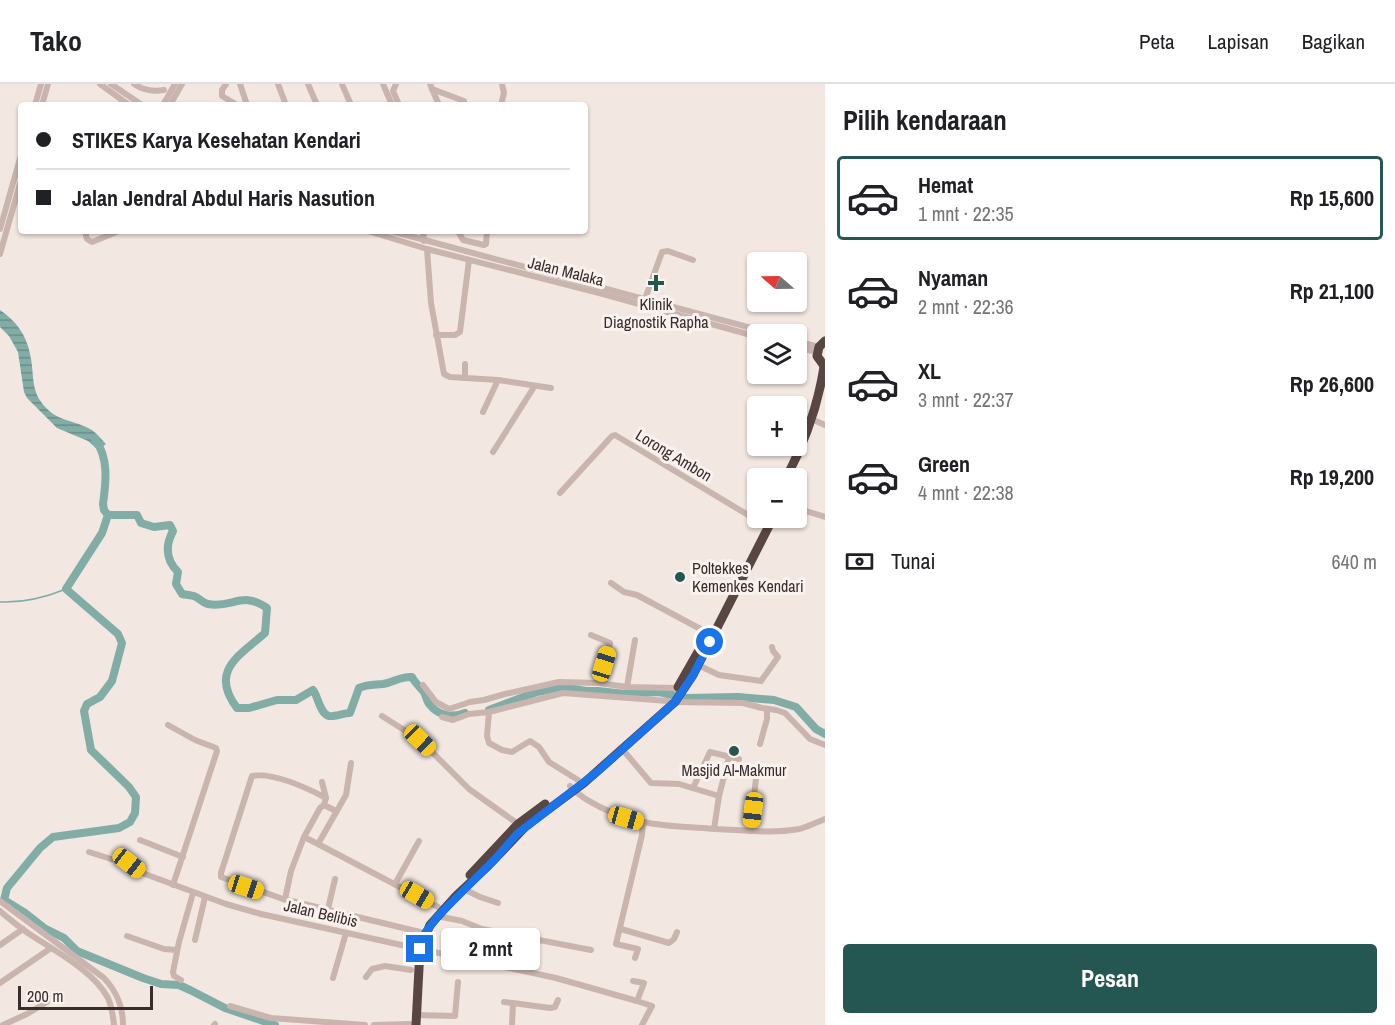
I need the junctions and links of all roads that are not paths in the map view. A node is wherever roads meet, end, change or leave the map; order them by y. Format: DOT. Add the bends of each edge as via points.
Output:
graph roads {
  1 [pos="41,84"];
  2 [pos="48,84"];
  3 [pos="100,84"];
  4 [pos="111,84"];
  5 [pos="134,84"];
  6 [pos="175,84"];
  7 [pos="182,84"];
  8 [pos="226,84"];
  9 [pos="240,84"];
  10 [pos="278,84"];
  11 [pos="308,84"];
  12 [pos="342,84"];
  13 [pos="383,84"];
  14 [pos="396,84"];
  15 [pos="502,84"];
  16 [pos="431,87"];
  17 [pos="164,90"];
  18 [pos="464,101"];
  19 [pos="36,102"];
  20 [pos="43,102"];
  21 [pos="125,102"];
  22 [pos="138,102"];
  23 [pos="165,102"];
  24 [pos="172,102"];
  25 [pos="232,102"];
  26 [pos="247,102"];
  27 [pos="285,102"];
  28 [pos="316,102"];
  29 [pos="350,102"];
  30 [pos="391,102"];
  31 [pos="398,102"];
  32 [pos="438,102"];
  33 [pos="502,102"];
  34 [pos="18,167"];
  35 [pos="18,209"];
  36 [pos="2,231"];
  37 [pos="86,234"];
  38 [pos="112,234"];
  39 [pos="378,234"];
  40 [pos="460,234"];
  41 [pos="487,234"];
  42 [pos="423,236"];
  43 [pos="427,249"];
  44 [pos="0,254"];
  45 [pos="469,260"];
  46 [pos="693,260"];
  47 [pos="496,263"];
  48 [pos="645,299"];
  49 [pos="747,327"];
  50 [pos="747,334"];
  51 [pos="436,335"];
  52 [pos="820,346"];
  53 [pos="465,364"];
  54 [pos="825,367"];
  55 [pos="465,378"];
  56 [pos="498,380"];
  57 [pos="534,387"];
  58 [pos="551,388"];
  59 [pos="825,395"];
  60 [pos="483,412"];
  61 [pos="821,423"];
  62 [pos="493,452"];
  63 [pos="797,462"];
  64 [pos="793,468"];
  65 [pos="795,468"];
  66 [pos="561,493"];
  67 [pos="747,511"];
  68 [pos="807,511"];
  69 [pos="825,517"];
  70 [pos="762,528"];
  71 [pos="767,528"];
  72 [pos="611,583"];
  73 [pos="726,603"];
  74 [pos="708,633"];
  75 [pos="591,635"];
  76 [pos="635,640"];
  77 [pos="772,647"];
  78 [pos="698,665"];
  79 [pos="599,683"];
  80 [pos="423,685"];
  81 [pos="627,687"];
  82 [pos="680,690"];
  83 [pos="672,700"];
  84 [pos="767,709"];
  85 [pos="489,712"];
  86 [pos="660,713"];
  87 [pos="382,716"];
  88 [pos="442,717"];
  89 [pos="168,725"];
  90 [pos="760,744"];
  91 [pos="825,745"];
  92 [pos="623,750"];
  93 [pos="729,757"];
  94 [pos="739,759"];
  95 [pos="351,762"];
  96 [pos="758,770"];
  97 [pos="578,780"];
  98 [pos="322,782"];
  99 [pos="572,788"];
  100 [pos="693,788"];
  101 [pos="718,796"];
  102 [pos="325,801"];
  103 [pos="336,811"];
  104 [pos="825,819"];
  105 [pos="643,823"];
  106 [pos="518,824"];
  107 [pos="714,829"];
  108 [pos="750,831"];
  109 [pos="304,837"];
  110 [pos="140,840"];
  111 [pos="419,841"];
  112 [pos="318,844"];
  113 [pos="89,852"];
  114 [pos="183,857"];
  115 [pos="335,879"];
  116 [pos="395,884"];
  117 [pos="173,885"];
  118 [pos="464,889"];
  119 [pos="193,893"];
  120 [pos="205,897"];
  121 [pos="285,899"];
  122 [pos="0,901"];
  123 [pos="498,903"];
  124 [pos="327,909"];
  125 [pos="0,911"];
  126 [pos="438,911"];
  127 [pos="23,929"];
  128 [pos="621,929"];
  129 [pos="420,932"];
  130 [pos="677,932"];
  131 [pos="346,933"];
  132 [pos="127,936"];
  133 [pos="195,940"];
  134 [pos="0,945"];
  135 [pos="51,948"];
  136 [pos="417,949"];
  137 [pos="177,950"];
  138 [pos="591,950"];
  139 [pos="635,958"];
  140 [pos="411,970"];
  141 [pos="333,978"];
  142 [pos="366,978"];
  143 [pos="181,980"];
  144 [pos="633,981"];
  145 [pos="458,982"];
  146 [pos="0,983"];
  147 [pos="414,986"];
  148 [pos="558,1000"];
  149 [pos="47,1002"];
  150 [pos="504,1002"];
  151 [pos="638,1002"];
  152 [pos="513,1003"];
  153 [pos="230,1006"];
  154 [pos="3,1022"];
  155 [pos="413,1022"];
  156 [pos="114,1025"];
  157 [pos="123,1025"];
  158 [pos="365,1025"];
  159 [pos="374,1025"];
  160 [pos="512,1025"];
  161 [pos="642,1025"];
  1 -- 19 [label="street"];
  2 -- 20 [label="street"];
  3 -- 21 [label="street"];
  4 -- 22 [label="street"];
  5 -- 17 [label="street" via="150,91"];
  6 -- 23 [label="street"];
  7 -- 24 [label="street"];
  8 -- 25 [label="street" via="222,96"];
  9 -- 26 [label="street"];
  10 -- 27 [label="street"];
  11 -- 28 [label="street"];
  12 -- 29 [label="street"];
  13 -- 30 [label="street"];
  14 -- 31 [label="street" via="393,91"];
  15 -- 33 [label="street"];
  16 -- 18 [label="street"];
  16 -- 32 [label="street"];
  34 -- 36 [label="street"];
  35 -- 36 [label="street"];
  36 -- 44 [label="street"];
  37 -- 38 [label="street" via="92,242"];
  39 -- 43 [label="street, Jalan Malaka"];
  40 -- 41 [label="street" via="463,240 484,245"];
  42 -- 47 [label="street, Jalan Malaka"];
  43 -- 45 [label="street, Jalan Malaka"];
  43 -- 51 [label="street"];
  45 -- 47 [label="street, Jalan Malaka"];
  45 -- 51 [label="street" via="460,332"];
  46 -- 48 [label="street" via="662,252"];
  47 -- 48 [label="street, Jalan Malaka"];
  47 -- 50 [label="street, Jalan Malaka"];
  48 -- 49 [label="street, Jalan Malaka"];
  51 -- 55 [label="street" via="443,373"];
  52 -- 54 [label="highway" via="818,361"];
  53 -- 55 [label="street"];
  54 -- 63 [label="highway"];
  55 -- 56 [label="street"];
  56 -- 57 [label="street"];
  56 -- 60 [label="street"];
  57 -- 58 [label="street"];
  57 -- 62 [label="street"];
  59 -- 61 [label="highway"];
  61 -- 63 [label="highway"];
  63 -- 64 [label="highway"];
  63 -- 65 [label="highway"];
  66 -- 67 [label="street, Lorong Ambon" via="615,435"];
  68 -- 69 [label="street"];
  70 -- 73 [label="highway"];
  71 -- 73 [label="highway"];
  72 -- 74 [label="street"];
  73 -- 74 [label="highway"];
  73 -- 78 [label="highway"];
  74 -- 82 [label="highway"];
  75 -- 79 [label="street" via="610,643"];
  76 -- 81 [label="street"];
  77 -- 78 [label="street" via="778,657 761,681 719,675"];
  78 -- 82 [label="highway"];
  79 -- 80 [label="street" via="559,682 449,709 436,702"];
  79 -- 81 [label="street"];
  81 -- 82 [label="street"];
  82 -- 83 [label="highway"];
  83 -- 84 [label="street" via="743,703"];
  83 -- 85 [label="street" via="563,693"];
  83 -- 86 [label="highway"];
  84 -- 90 [label="street"];
  84 -- 91 [label="street" via="785,713 810,739"];
  85 -- 88 [label="street" via="453,720"];
  85 -- 97 [label="street" via="489,743 512,752 530,741 549,762"];
  86 -- 92 [label="highway"];
  86 -- 97 [label="highway"];
  87 -- 106 [label="street" via="420,740 470,789"];
  89 -- 114 [label="street" via="217,751"];
  92 -- 99 [label="highway"];
  92 -- 100 [label="street" via="651,783"];
  93 -- 94 [label="street"];
  93 -- 100 [label="street" via="710,752"];
  93 -- 101 [label="street"];
  95 -- 103 [label="street" via="346,795"];
  96 -- 108 [label="street"];
  97 -- 99 [label="highway"];
  98 -- 102 [label="street"];
  99 -- 105 [label="street" via="608,811"];
  99 -- 106 [label="highway"];
  99 -- 118 [label="highway" via="526,826"];
  100 -- 101 [label="street"];
  101 -- 107 [label="street"];
  102 -- 103 [label="street"];
  102 -- 109 [label="street"];
  102 -- 121 [label="street" via="303,786 259,775 252,777 221,875"];
  103 -- 112 [label="street"];
  104 -- 108 [label="street" via="800,828"];
  105 -- 107 [label="street"];
  105 -- 128 [label="street"];
  106 -- 126 [label="highway"];
  107 -- 108 [label="street"];
  109 -- 112 [label="street"];
  109 -- 121 [label="street"];
  110 -- 114 [label="street"];
  111 -- 116 [label="street"];
  112 -- 116 [label="street"];
  113 -- 117 [label="street, Jalan Belibis" via="124,860 140,872"];
  114 -- 117 [label="street"];
  115 -- 124 [label="street"];
  116 -- 126 [label="street"];
  117 -- 119 [label="street, Jalan Belibis"];
  118 -- 123 [label="street"];
  118 -- 126 [label="highway"];
  119 -- 120 [label="street, Jalan Belibis"];
  119 -- 137 [label="street"];
  120 -- 131 [label="street, Jalan Belibis"];
  120 -- 133 [label="street"];
  121 -- 124 [label="street"];
  122 -- 157 [label="street" via="114,989"];
  124 -- 129 [label="street"];
  125 -- 127 [label="street"];
  126 -- 129 [label="highway"];
  126 -- 136 [label="highway"];
  126 -- 138 [label="street" via="482,929"];
  127 -- 134 [label="street"];
  127 -- 135 [label="street"];
  128 -- 130 [label="street" via="669,943"];
  128 -- 139 [label="street" via="616,944 638,949"];
  129 -- 136 [label="highway"];
  131 -- 136 [label="street, Jalan Belibis"];
  131 -- 141 [label="street"];
  132 -- 137 [label="street" via="164,950"];
  135 -- 146 [label="street"];
  135 -- 156 [label="street" via="100,987 108,998"];
  136 -- 140 [label="highway"];
  136 -- 147 [label="highway"];
  136 -- 151 [label="street, Jalan Belibis" via="556,978"];
  137 -- 143 [label="street" via="174,975"];
  140 -- 142 [label="street" via="378,967 368,972"];
  140 -- 147 [label="highway"];
  144 -- 151 [label="street" via="644,983"];
  145 -- 155 [label="street" via="455,1016"];
  147 -- 155 [label="highway"];
  148 -- 152 [label="street" via="553,1008"];
  149 -- 154 [label="street"];
  150 -- 152 [label="street"];
  151 -- 161 [label="street" via="652,1006"];
  152 -- 160 [label="street"];
  153 -- 158 [label="street" via="271,1018"];
  155 -- 159 [label="street"];
}
